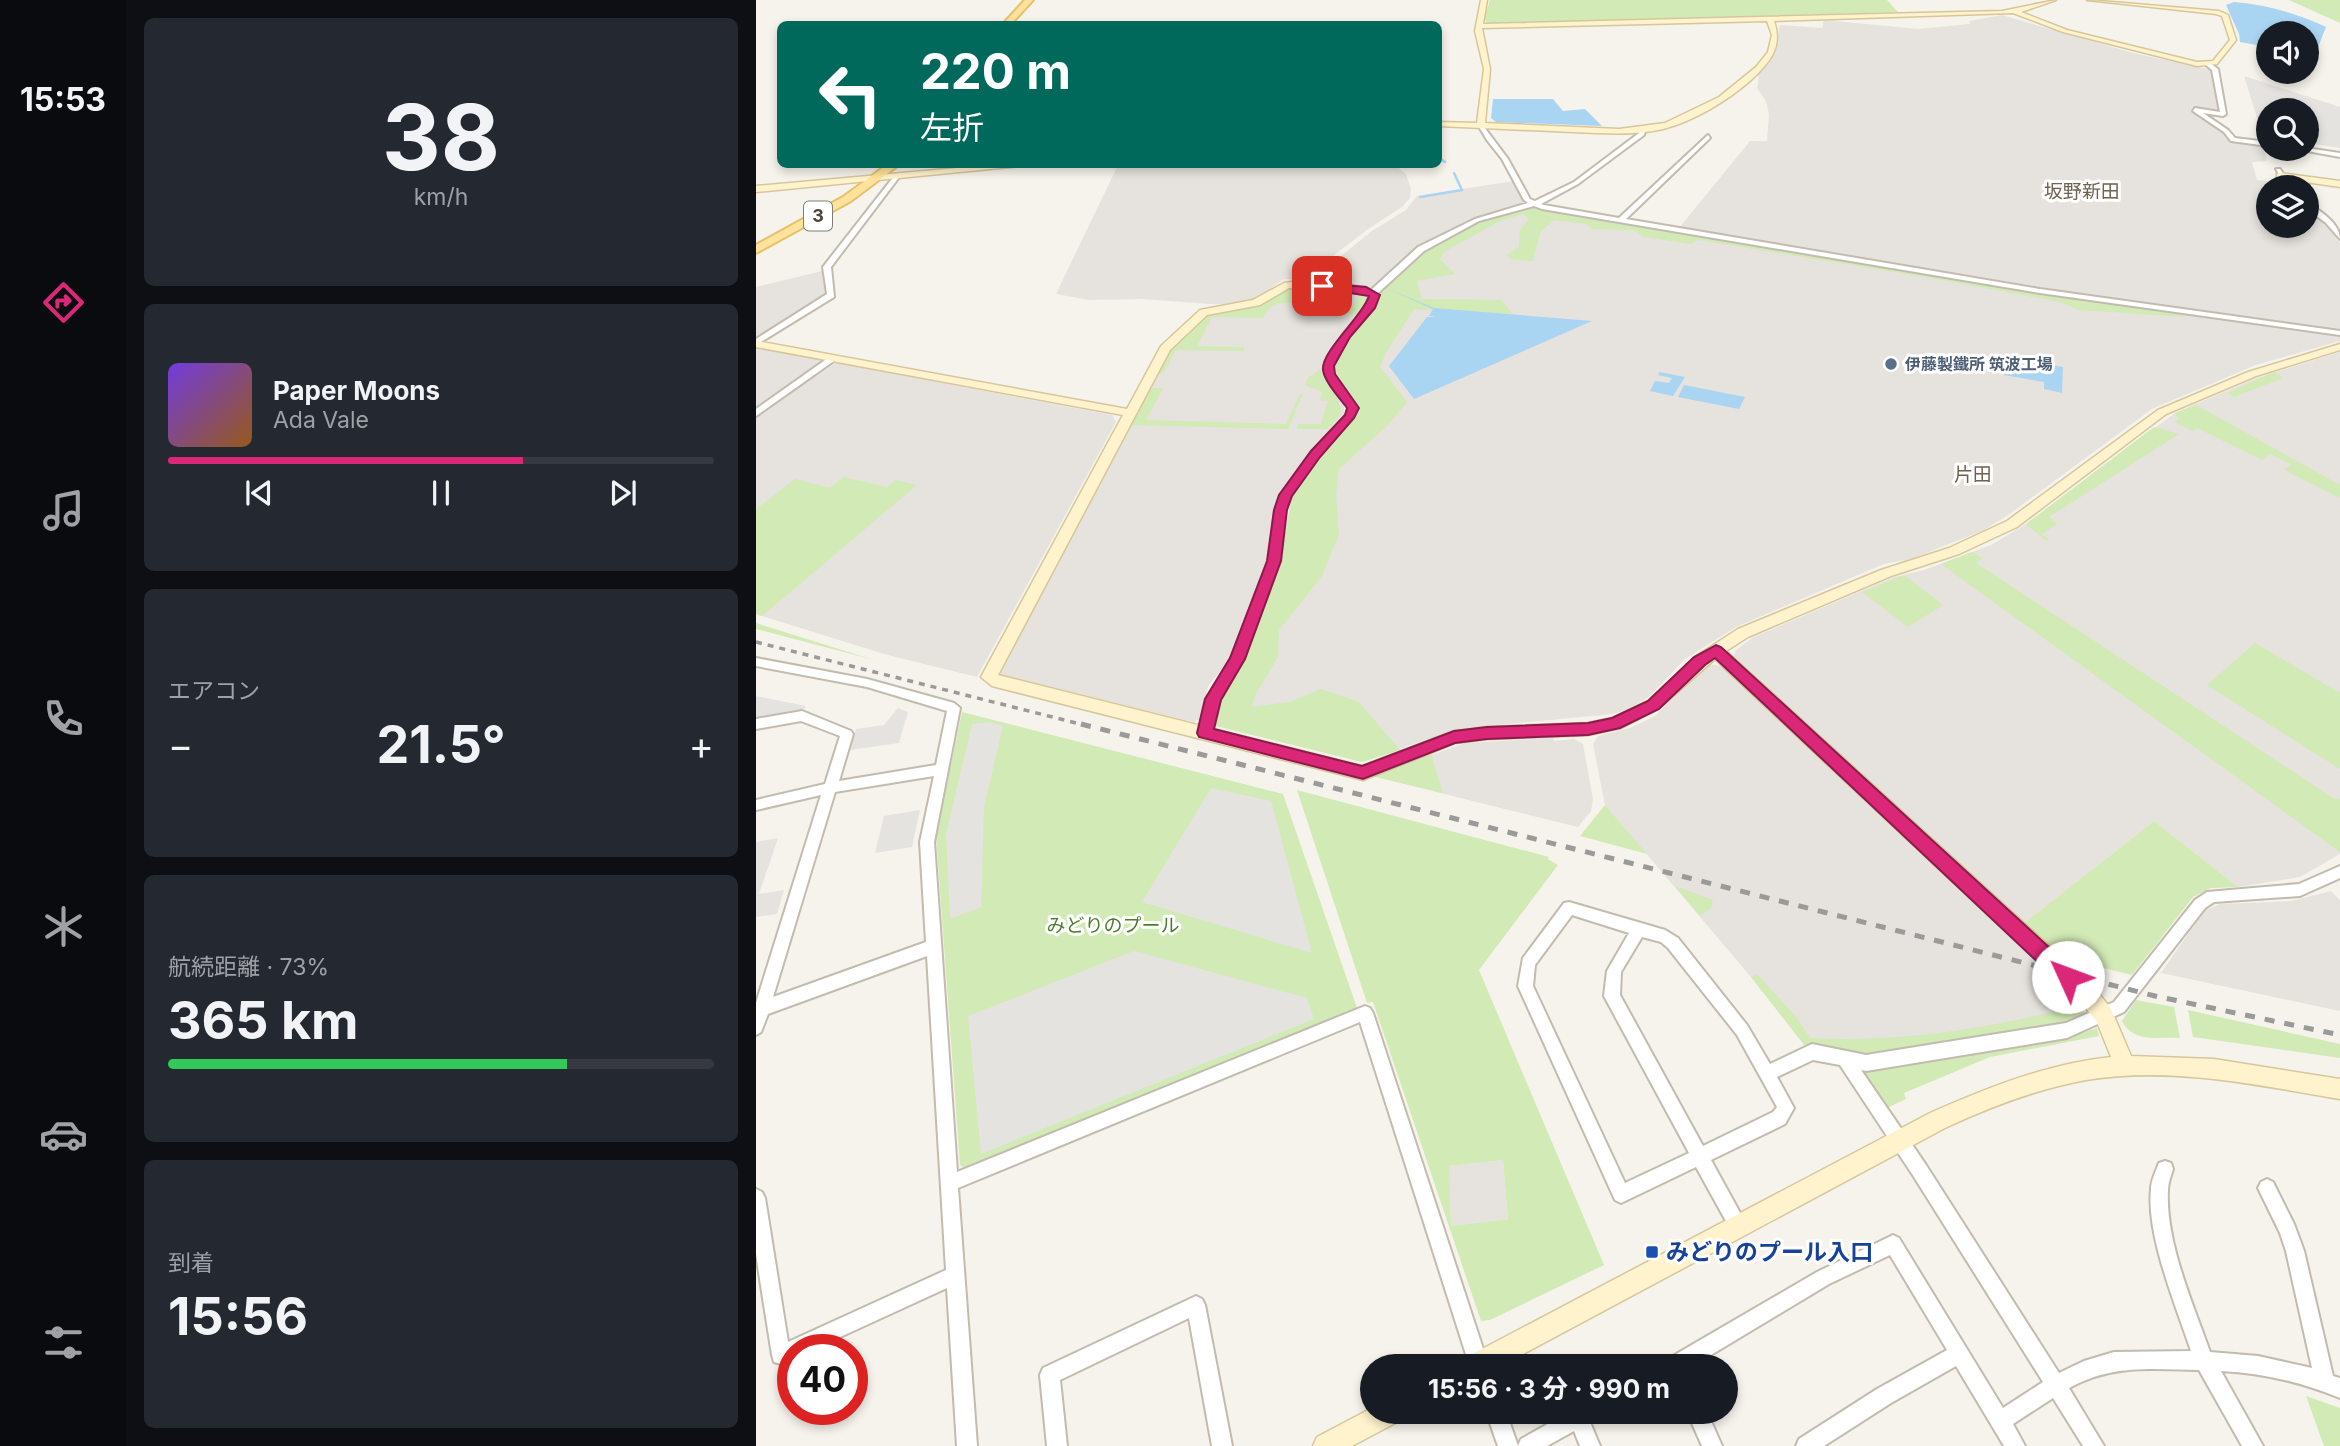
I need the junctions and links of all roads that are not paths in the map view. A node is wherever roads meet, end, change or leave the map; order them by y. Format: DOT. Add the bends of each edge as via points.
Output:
graph roads {
  1 [pos="1028,0"];
  2 [pos="1037,0"];
  3 [pos="1484,0"];
  4 [pos="2053,0"];
  5 [pos="2090,0"];
  6 [pos="1896,6"];
  7 [pos="2015,12"];
  8 [pos="1906,15"];
  9 [pos="1770,19"];
  10 [pos="1010,21"];
  11 [pos="1020,21"];
  12 [pos="1479,26"];
  13 [pos="2208,64"];
  14 [pos="1442,124"];
  15 [pos="1481,125"];
  16 [pos="1643,131"];
  17 [pos="1707,137"];
  18 [pos="2256,143"];
  19 [pos="2319,152"];
  20 [pos="2340,155"];
  21 [pos="877,168"];
  22 [pos="890,168"];
  23 [pos="990,168"];
  24 [pos="2279,173"];
  25 [pos="897,176"];
  26 [pos="878,178"];
  27 [pos="863,179"];
  28 [pos="2340,184"];
  29 [pos="756,189"];
  30 [pos="1533,204"];
  31 [pos="2319,215"];
  32 [pos="1621,219"];
  33 [pos="2340,237"];
  34 [pos="756,242"];
  35 [pos="756,250"];
  36 [pos="1373,293"];
  37 [pos="2340,333"];
  38 [pos="756,344"];
  39 [pos="2340,346"];
  40 [pos="834,358"];
  41 [pos="756,413"];
  42 [pos="1129,413"];
  43 [pos="1716,651"];
  44 [pos="756,662"];
  45 [pos="756,724"];
  46 [pos="1205,733"];
  47 [pos="943,769"];
  48 [pos="830,788"];
  49 [pos="756,805"];
  50 [pos="2340,872"];
  51 [pos="1639,929"];
  52 [pos="935,946"];
  53 [pos="759,1010"];
  54 [pos="2104,1016"];
  55 [pos="756,1027"];
  56 [pos="1844,1058"];
  57 [pos="2126,1067"];
  58 [pos="1767,1074"];
  59 [pos="2340,1089"];
  60 [pos="1899,1142"];
  61 [pos="1701,1156"];
  62 [pos="2165,1170"];
  63 [pos="950,1183"];
  64 [pos="2267,1188"];
  65 [pos="756,1198"];
  66 [pos="1738,1226"];
  67 [pos="957,1274"];
  68 [pos="778,1334"];
  69 [pos="826,1334"];
  70 [pos="1474,1354"];
  71 [pos="1500,1354"];
  72 [pos="1695,1354"];
  73 [pos="1959,1354"];
  74 [pos="2204,1360"];
  75 [pos="2333,1385"];
  76 [pos="2055,1387"];
  77 [pos="2000,1421"];
  78 [pos="1367,1424"];
  79 [pos="1500,1424"];
  80 [pos="1568,1424"];
  81 [pos="1586,1424"];
  82 [pos="1702,1424"];
  83 [pos="967,1446"];
  84 [pos="1057,1446"];
  85 [pos="1222,1446"];
  86 [pos="1326,1446"];
  87 [pos="1508,1446"];
  88 [pos="1528,1446"];
  89 [pos="1590,1446"];
  90 [pos="1712,1446"];
  91 [pos="1806,1446"];
  92 [pos="2015,1446"];
  93 [pos="2094,1446"];
  94 [pos="2253,1446"];
  1 -- 10 [label="main road"];
  2 -- 11 [label="main road"];
  3 -- 12 [label="street"];
  4 -- 7 [label="street"];
  5 -- 13 [label="street" via="2223,14 2233,40 2217,61"];
  6 -- 8 [label="street"];
  7 -- 8 [label="street"];
  7 -- 13 [label="street" via="2122,47"];
  8 -- 9 [label="street"];
  9 -- 12 [label="street"];
  9 -- 16 [label="street" via="1776,33 1770,50 1744,84 1697,113"];
  12 -- 15 [label="street" via="1487,69"];
  13 -- 18 [label="street" via="2215,69 2224,114 2195,110 2233,139"];
  14 -- 15 [label="street"];
  15 -- 16 [label="street"];
  15 -- 30 [label="street"];
  16 -- 30 [label="street" via="1576,183"];
  17 -- 32 [label="street"];
  19 -- 20 [label="street"];
  21 -- 27 [label="main road, 3"];
  22 -- 26 [label="main road, 3"];
  23 -- 25 [label="street"];
  24 -- 28 [label="street"];
  25 -- 26 [label="street"];
  25 -- 38 [label="street" via="827,267 831,295"];
  26 -- 27 [label="street"];
  26 -- 35 [label="main road, 3"];
  27 -- 29 [label="street"];
  27 -- 34 [label="main road, 3"];
  30 -- 32 [label="street"];
  30 -- 36 [label="street" via="1477,220 1421,250"];
  31 -- 33 [label="street"];
  32 -- 37 [label="street" via="1871,263"];
  36 -- 42 [label="street" via="1287,285 1256,303 1204,312 1165,348"];
  36 -- 46 [label="street" via="1370,308 1346,335 1328,366 1353,408 1286,495 1274,561 1237,659 1213,699"];
  38 -- 40 [label="street"];
  39 -- 43 [label="street" via="2252,374 2162,412 1994,534 1743,633"];
  40 -- 41 [label="street"];
  40 -- 42 [label="street"];
  42 -- 46 [label="street" via="989,677"];
  43 -- 46 [label="street" via="1653,705 1615,724 1454,737 1363,772"];
  43 -- 54 [label="street" via="2087,994"];
  44 -- 47 [label="street" via="867,683 954,708"];
  45 -- 48 [label="street" via="802,716 847,734"];
  47 -- 48 [label="street"];
  47 -- 52 [label="street" via="927,842"];
  48 -- 49 [label="street"];
  48 -- 53 [label="street"];
  50 -- 54 [label="street" via="2300,890 2212,896 2184,923 2119,1007"];
  51 -- 58 [label="street" via="1673,943 1742,1030"];
  51 -- 61 [label="street" via="1614,971 1612,996"];
  51 -- 61 [label="street" via="1569,908 1528,963 1525,986 1621,1194"];
  52 -- 53 [label="street"];
  52 -- 63 [label="street"];
  53 -- 55 [label="street"];
  54 -- 56 [label="street" via="2067,1030 1923,1054 1866,1063"];
  54 -- 57 [label="street"];
  56 -- 58 [label="street" via="1812,1052"];
  56 -- 60 [label="street"];
  57 -- 59 [label="street" via="2228,1071"];
  57 -- 60 [label="street" via="2052,1077 2002,1091"];
  58 -- 61 [label="street" via="1786,1108 1779,1118"];
  60 -- 66 [label="street"];
  60 -- 76 [label="street"];
  61 -- 66 [label="street"];
  62 -- 74 [label="street" via="2159,1187 2160,1214 2172,1269"];
  63 -- 67 [label="street"];
  63 -- 70 [label="street" via="1365,1013"];
  64 -- 75 [label="street" via="2288,1230"];
  65 -- 68 [label="street"];
  66 -- 71 [label="street"];
  67 -- 69 [label="street"];
  67 -- 83 [label="street"];
  72 -- 73 [label="street" via="1823,1278 1893,1244"];
  73 -- 77 [label="street"];
  73 -- 91 [label="street"];
  74 -- 75 [label="street" via="2267,1368"];
  74 -- 76 [label="street" via="2114,1361"];
  74 -- 94 [label="street"];
  76 -- 77 [label="street"];
  76 -- 93 [label="street"];
  77 -- 92 [label="street"];
  78 -- 86 [label="street"];
  79 -- 87 [label="street"];
  80 -- 88 [label="street"];
  81 -- 89 [label="street"];
  82 -- 90 [label="street"];
  84 -- 85 [label="street" via="1050,1375 1196,1305"];
}
